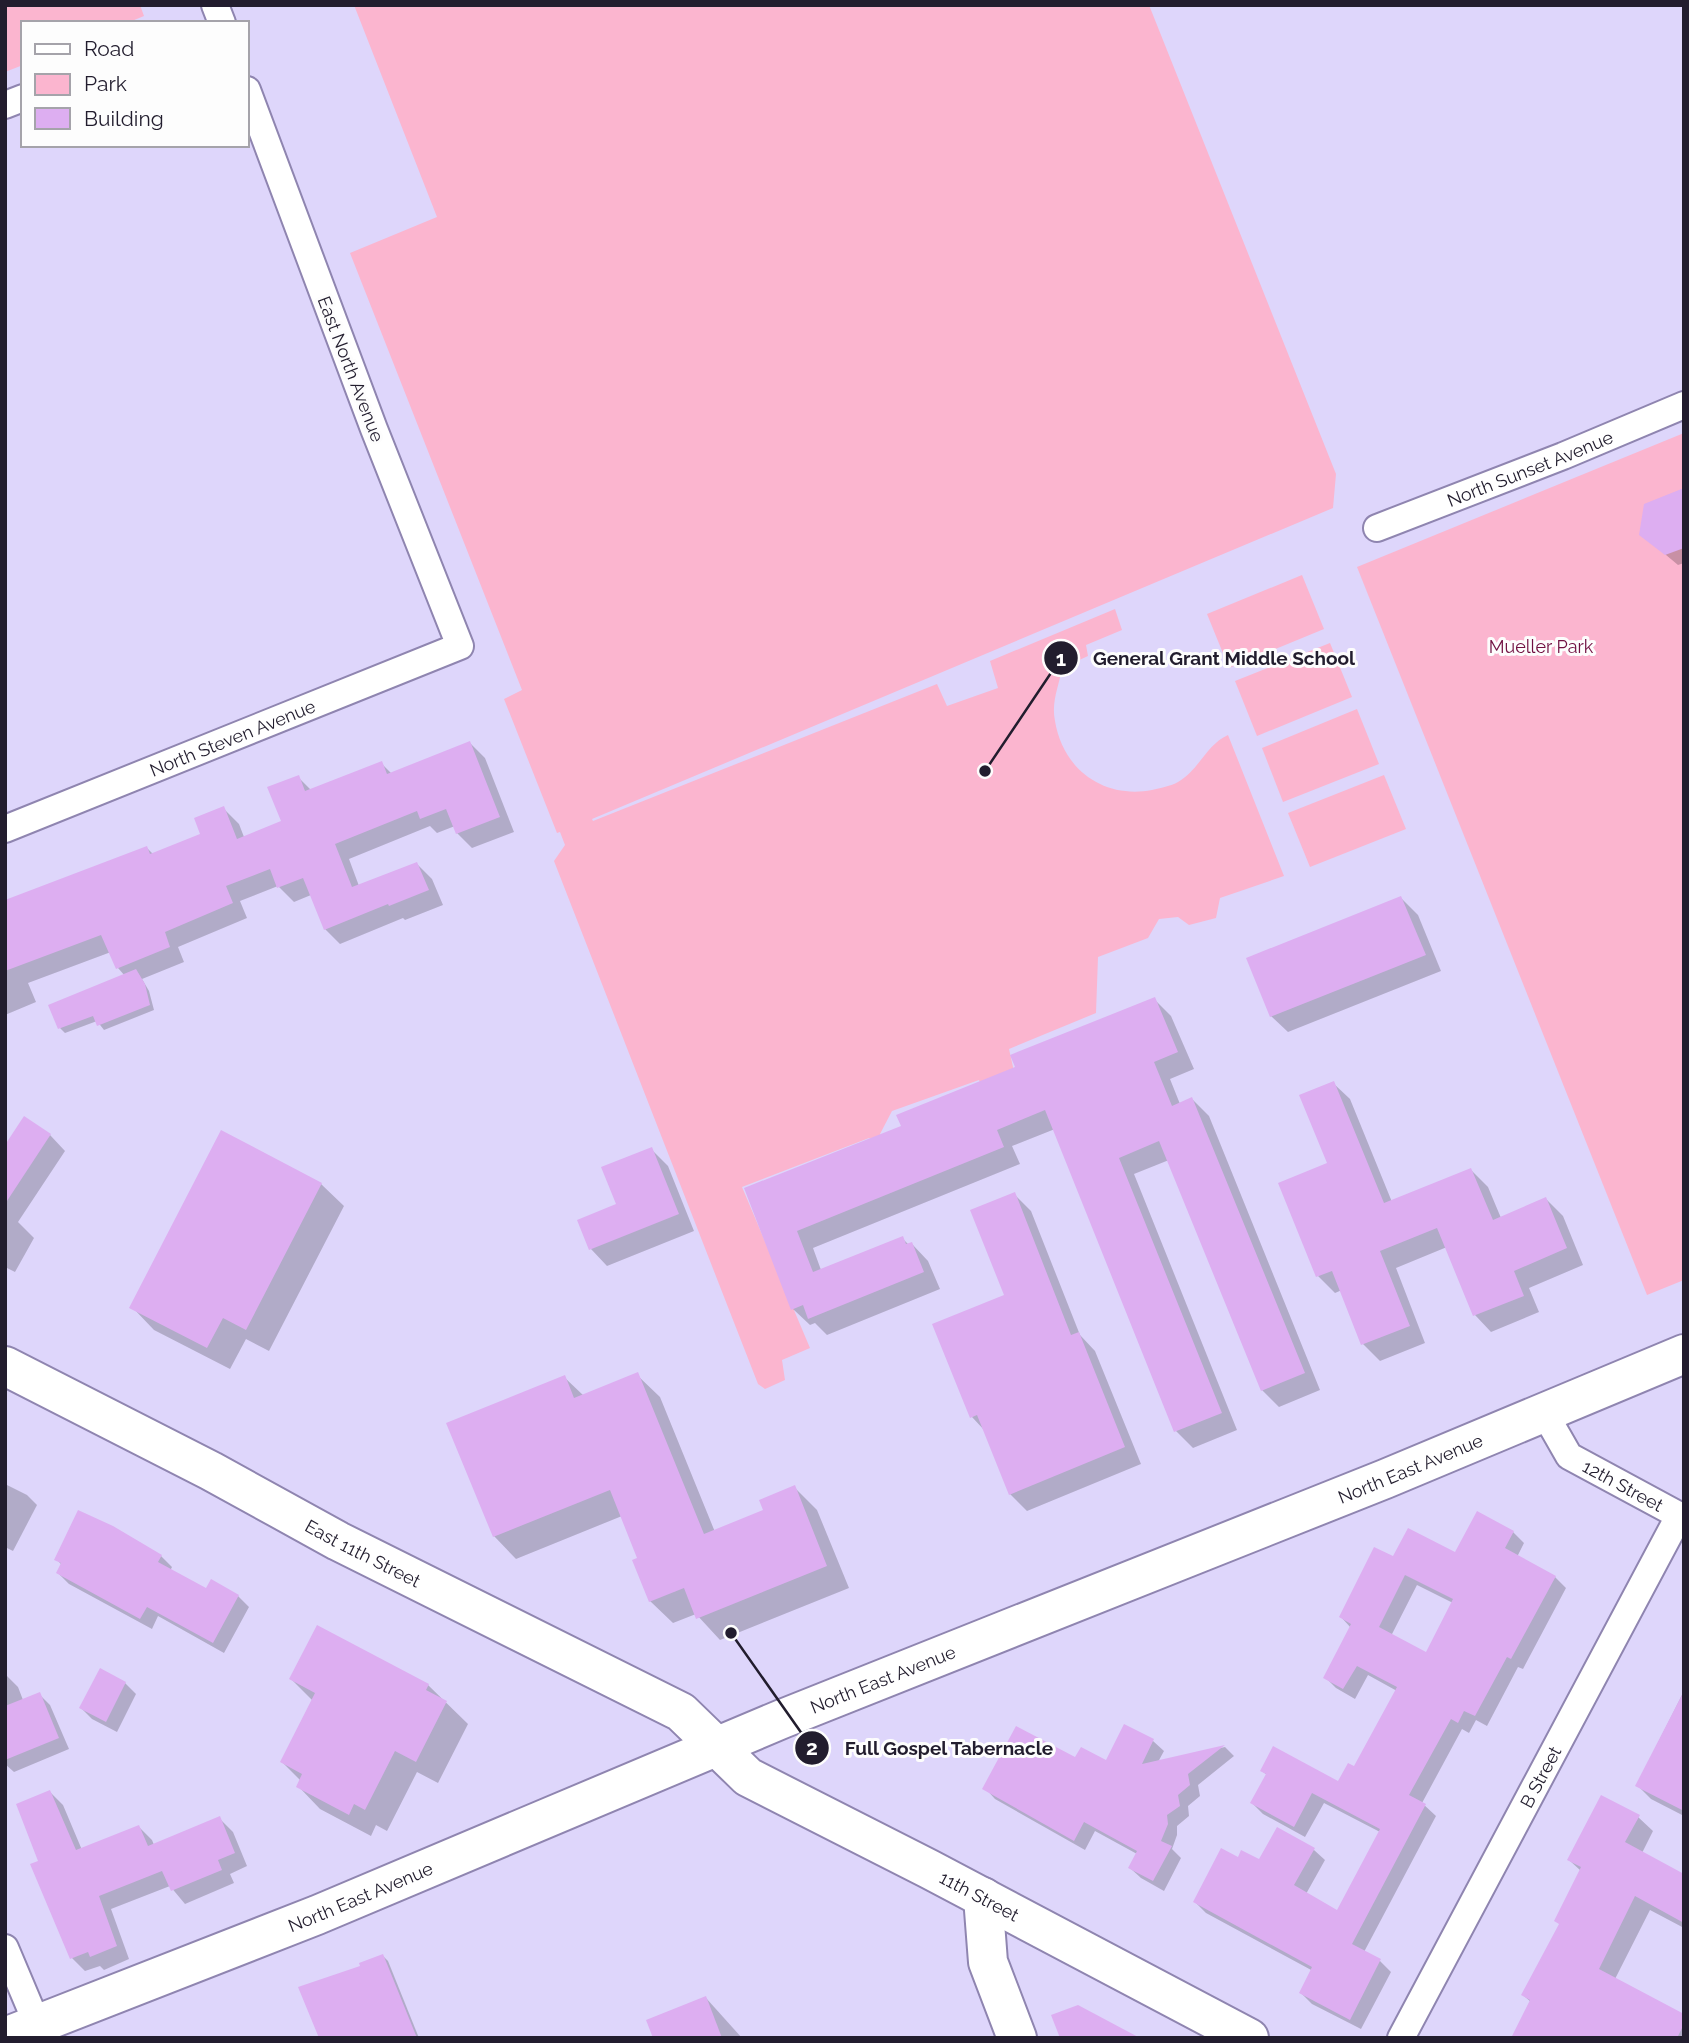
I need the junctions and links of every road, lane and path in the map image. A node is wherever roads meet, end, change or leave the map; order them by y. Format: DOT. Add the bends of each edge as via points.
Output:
graph roads {
  1 [pos="248,93"];
  2 [pos="1684,405"];
  3 [pos="1377,528"];
  4 [pos="460,646"];
  5 [pos="5,829"];
  6 [pos="1684,1354"];
  7 [pos="5,1366"];
  8 [pos="1545,1413"];
  9 [pos="1682,1517"];
  10 [pos="717,1747"];
  11 [pos="983,1897"];
  12 [pos="5,1948"];
  13 [pos="28,2033"];
  14 [pos="1017,2038"];
  15 [pos="1249,2038"];
  16 [pos="1401,2038"];
  1 -- 4 [label="street, East North Avenue"];
  2 -- 3 [label="street, North Sunset Avenue"];
  4 -- 5 [label="street, North Steven Avenue"];
  6 -- 8 [label="street, North East Avenue"];
  7 -- 10 [label="street, East 11th Street" via="338,1541 681,1712"];
  8 -- 9 [label="street, 12th Street" via="1569,1456"];
  8 -- 10 [label="street, North East Avenue"];
  9 -- 16 [label="street, B Street"];
  10 -- 11 [label="street, 11th Street" via="748,1777"];
  10 -- 13 [label="street, North East Avenue"];
  11 -- 14 [label="street" via="988,1962"];
  11 -- 15 [label="street, 11th Street"];
  12 -- 13 [label="street"];
}
